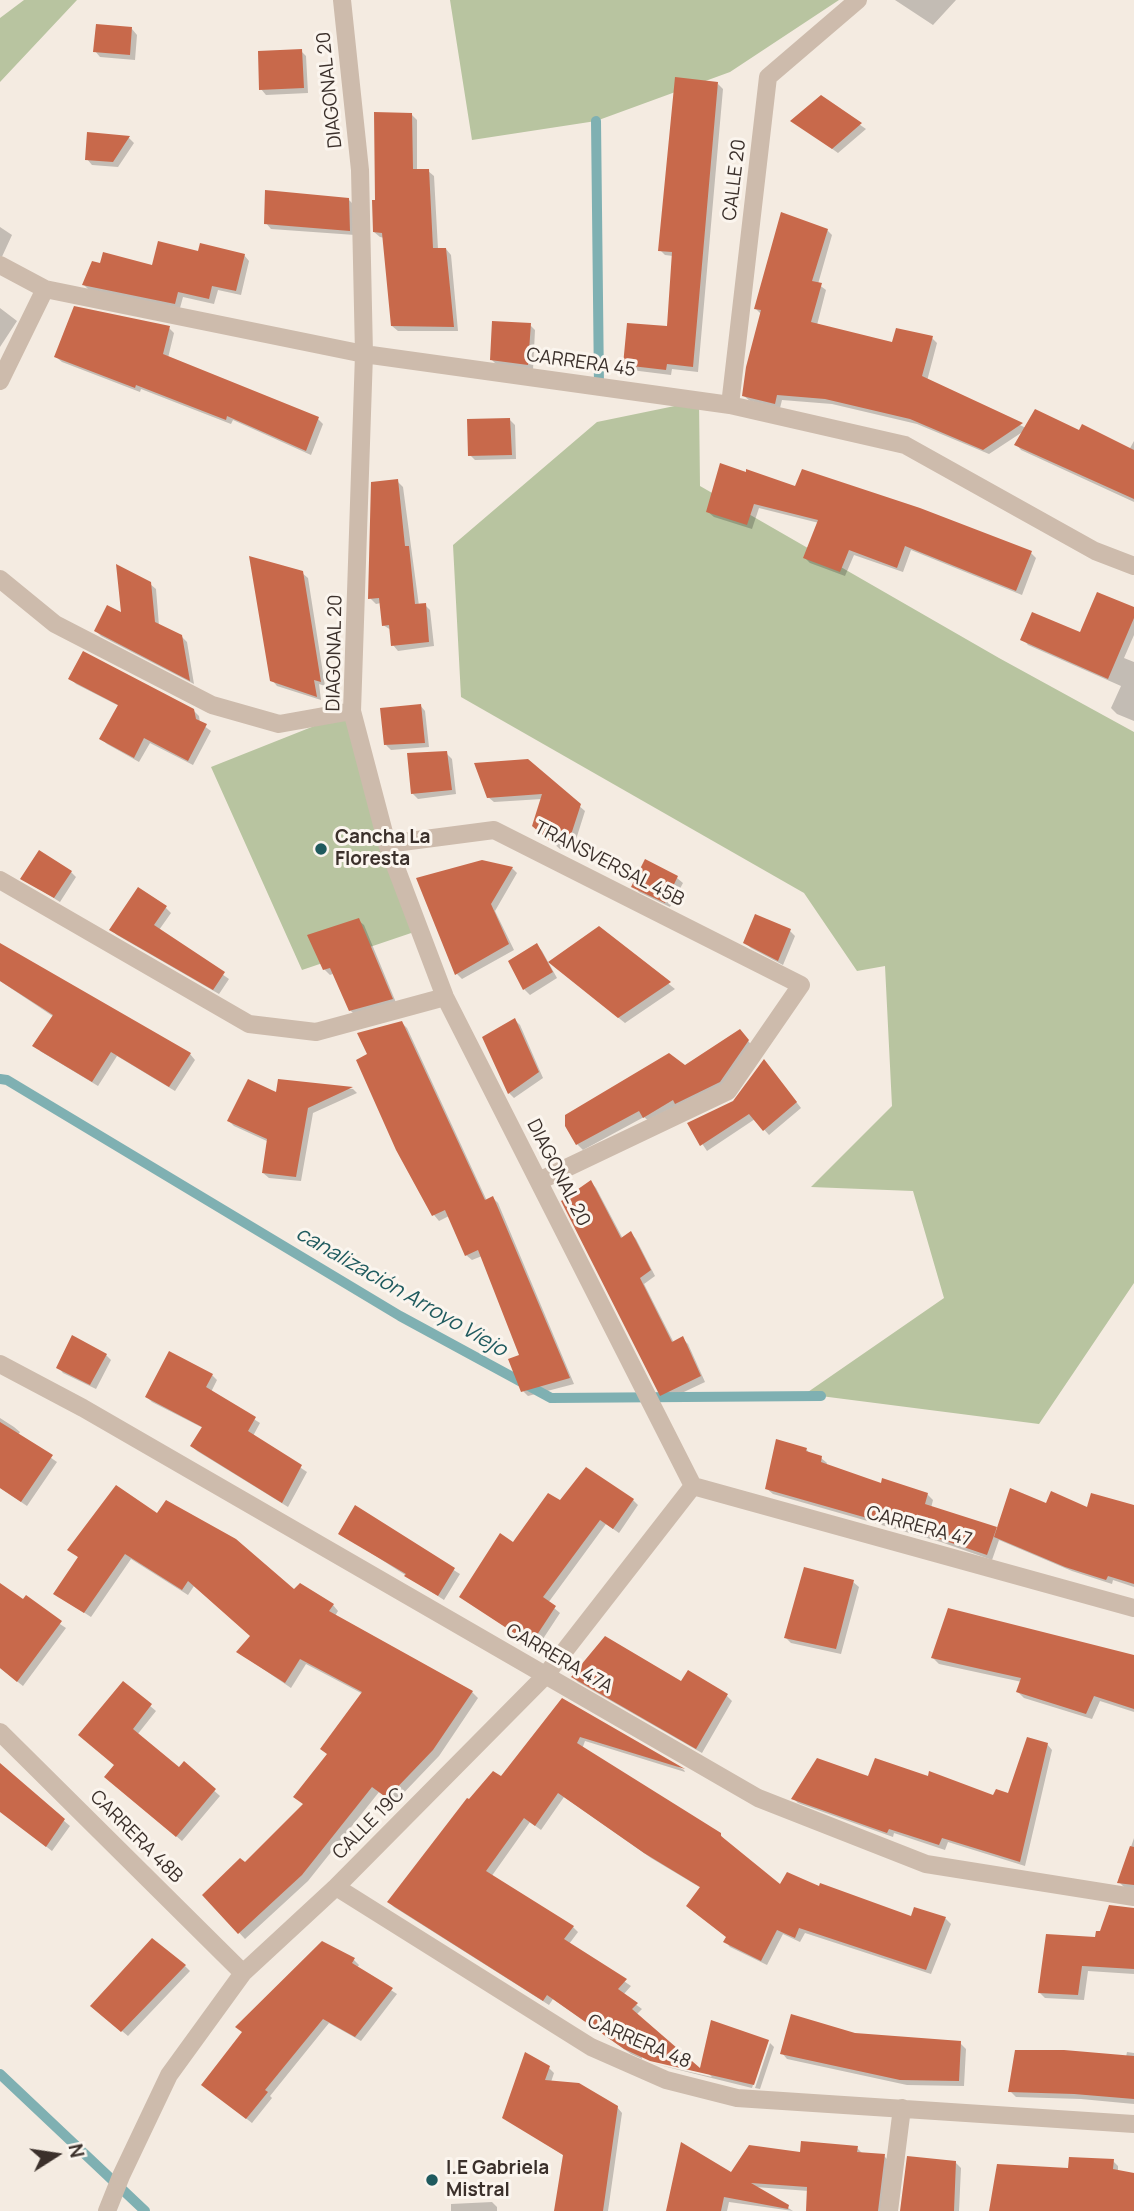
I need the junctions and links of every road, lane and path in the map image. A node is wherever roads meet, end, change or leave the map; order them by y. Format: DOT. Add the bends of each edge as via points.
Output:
graph roads {
  1 [pos="342,0"];
  2 [pos="858,0"];
  3 [pos="0,265"];
  4 [pos="45,289"];
  5 [pos="364,354"];
  6 [pos="0,380"];
  7 [pos="730,405"];
  8 [pos="1134,566"];
  9 [pos="0,579"];
  10 [pos="352,711"];
  11 [pos="387,844"];
  12 [pos="0,880"];
  13 [pos="445,997"];
  14 [pos="538,1181"];
  15 [pos="0,1364"];
  16 [pos="693,1486"];
  17 [pos="1134,1608"];
  18 [pos="545,1676"];
  19 [pos="0,1731"];
  20 [pos="336,1887"];
  21 [pos="1134,1897"];
  22 [pos="243,1973"];
  23 [pos="902,2108"];
  24 [pos="1134,2124"];
  25 [pos="107,2211"];
  26 [pos="889,2211"];
  1 -- 5 [label="street, DIAGONAL 20" via="360,170"];
  2 -- 7 [label="street, CALLE 20" via="768,78"];
  3 -- 4 [label="street, CARRERA 45"];
  4 -- 5 [label="street, CARRERA 45"];
  4 -- 6 [label="street"];
  5 -- 7 [label="street, CARRERA 45"];
  5 -- 10 [label="street, DIAGONAL 20"];
  7 -- 8 [label="street, CARRERA 45" via="905,445 1095,551"];
  9 -- 10 [label="street" via="55,624 212,705 279,724"];
  10 -- 11 [label="street, DIAGONAL 20"];
  11 -- 13 [label="street, DIAGONAL 20"];
  11 -- 14 [label="street, TRANSVERSAL 45B" via="494,830 801,985 728,1091"];
  12 -- 13 [label="street" via="249,1024 316,1032"];
  13 -- 14 [label="street, DIAGONAL 20"];
  14 -- 16 [label="street, DIAGONAL 20"];
  15 -- 18 [label="street, CARRERA 47A"];
  16 -- 17 [label="street, CARRERA 47"];
  16 -- 18 [label="street, CALLE 19C"];
  18 -- 20 [label="street, CALLE 19C"];
  18 -- 21 [label="street, CARRERA 47A" via="758,1798 926,1864"];
  19 -- 22 [label="street, CARRERA 48B"];
  20 -- 22 [label="street, CALLE 19C"];
  20 -- 23 [label="street, CARRERA 48" via="591,2047 666,2080 737,2098"];
  22 -- 25 [label="street, CALLE 19C" via="169,2076"];
  23 -- 24 [label="street, CARRERA 48"];
  23 -- 26 [label="street"];
}
